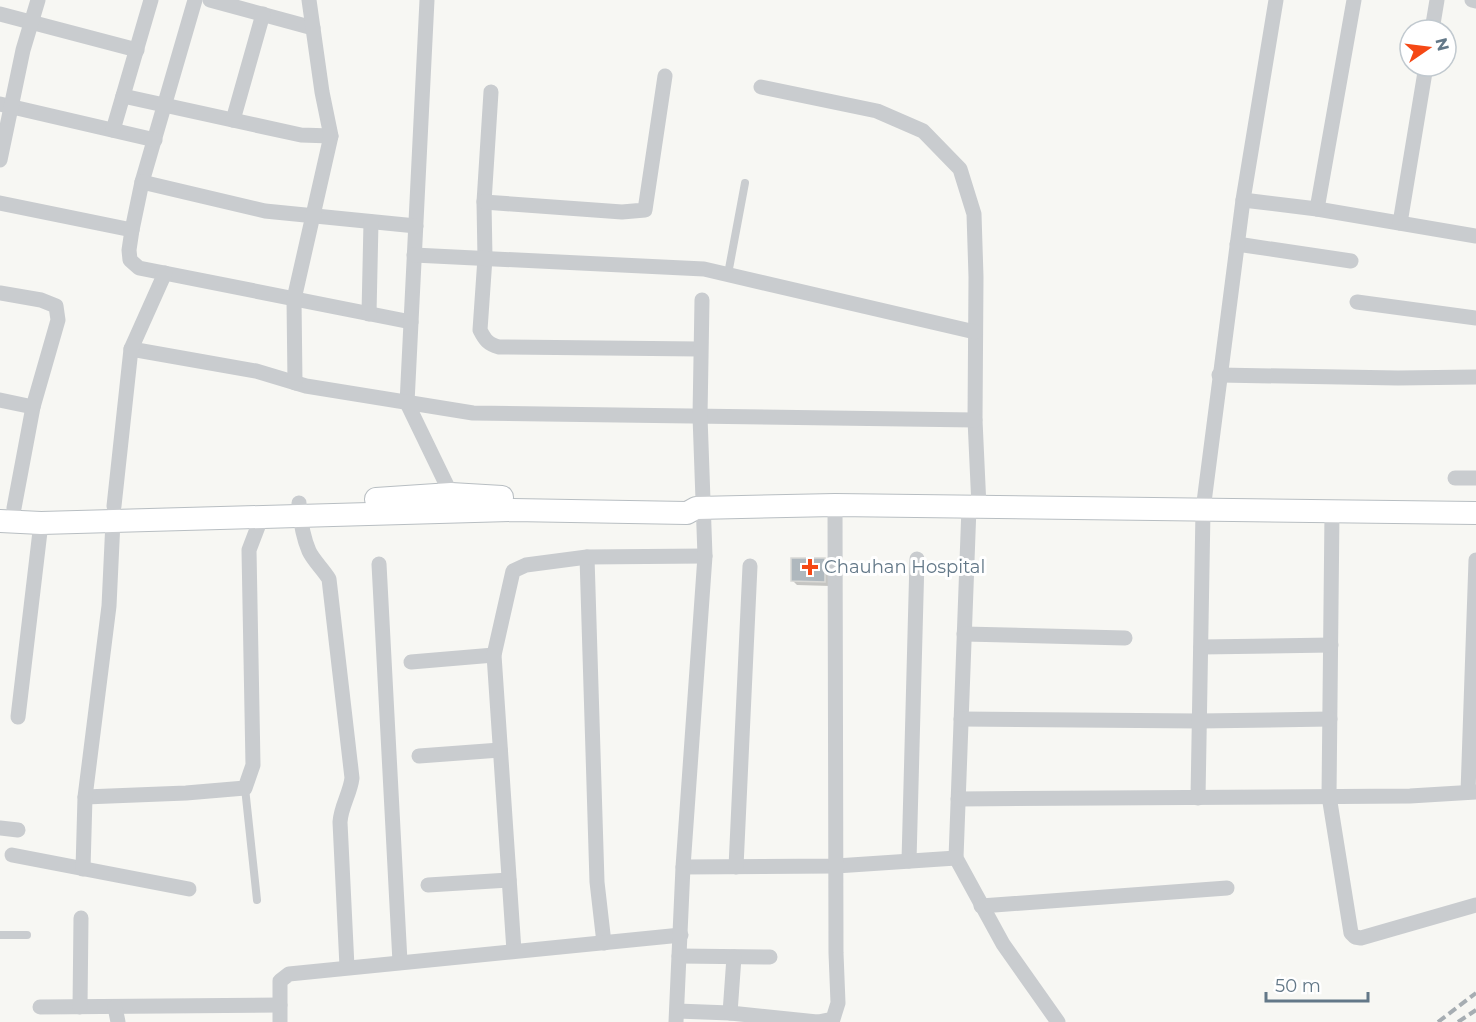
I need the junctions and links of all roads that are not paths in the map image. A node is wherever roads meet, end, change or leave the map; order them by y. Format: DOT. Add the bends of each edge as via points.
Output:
graph roads {
  1 [pos="38,0"];
  2 [pos="151,0"];
  3 [pos="195,0"];
  4 [pos="210,0"];
  5 [pos="309,0"];
  6 [pos="427,0"];
  7 [pos="1276,0"];
  8 [pos="1354,0"];
  9 [pos="1437,0"];
  10 [pos="0,14"];
  11 [pos="263,14"];
  12 [pos="1434,18"];
  13 [pos="31,22"];
  14 [pos="313,28"];
  15 [pos="137,50"];
  16 [pos="664,76"];
  17 [pos="1424,78"];
  18 [pos="761,87"];
  19 [pos="491,92"];
  20 [pos="123,96"];
  21 [pos="6,105"];
  22 [pos="165,105"];
  23 [pos="233,120"];
  24 [pos="113,130"];
  25 [pos="331,136"];
  26 [pos="155,140"];
  27 [pos="0,160"];
  28 [pos="142,182"];
  29 [pos="745,183"];
  30 [pos="1243,200"];
  31 [pos="484,202"];
  32 [pos="0,203"];
  33 [pos="1317,209"];
  34 [pos="313,216"];
  35 [pos="371,222"];
  36 [pos="1400,223"];
  37 [pos="416,226"];
  38 [pos="132,230"];
  39 [pos="1476,236"];
  40 [pos="1237,244"];
  41 [pos="414,255"];
  42 [pos="485,258"];
  43 [pos="1351,261"];
  44 [pos="165,273"];
  45 [pos="728,274"];
  46 [pos="0,293"];
  47 [pos="294,299"];
  48 [pos="702,300"];
  49 [pos="1357,302"];
  50 [pos="369,314"];
  51 [pos="1476,318"];
  52 [pos="411,322"];
  53 [pos="975,332"];
  54 [pos="131,349"];
  55 [pos="699,349"];
  56 [pos="1219,375"];
  57 [pos="1476,377"];
  58 [pos="295,383"];
  59 [pos="0,400"];
  60 [pos="407,403"];
  61 [pos="33,407"];
  62 [pos="700,416"];
  63 [pos="975,420"];
  64 [pos="1455,478"];
  65 [pos="1476,478"];
  66 [pos="451,494"];
  67 [pos="835,505"];
  68 [pos="974,507"];
  69 [pos="700,508"];
  70 [pos="299,509"];
  71 [pos="1203,510"];
  72 [pos="1332,512"];
  73 [pos="5,513"];
  74 [pos="1476,513"];
  75 [pos="114,514"];
  76 [pos="262,516"];
  77 [pos="41,523"];
  78 [pos="705,556"];
  79 [pos="587,557"];
  80 [pos="917,560"];
  81 [pos="1476,560"];
  82 [pos="379,564"];
  83 [pos="750,566"];
  84 [pos="964,634"];
  85 [pos="1125,638"];
  86 [pos="1331,645"];
  87 [pos="1201,647"];
  88 [pos="494,655"];
  89 [pos="411,662"];
  90 [pos="18,717"];
  91 [pos="961,719"];
  92 [pos="1330,719"];
  93 [pos="1199,721"];
  94 [pos="500,750"];
  95 [pos="419,756"];
  96 [pos="245,788"];
  97 [pos="1472,792"];
  98 [pos="1329,796"];
  99 [pos="85,797"];
  100 [pos="1198,798"];
  101 [pos="958,799"];
  102 [pos="0,828"];
  103 [pos="18,830"];
  104 [pos="12,855"];
  105 [pos="956,858"];
  106 [pos="909,861"];
  107 [pos="836,866"];
  108 [pos="683,867"];
  109 [pos="736,867"];
  110 [pos="83,869"];
  111 [pos="509,880"];
  112 [pos="428,885"];
  113 [pos="1227,888"];
  114 [pos="189,889"];
  115 [pos="257,900"];
  116 [pos="1476,905"];
  117 [pos="981,906"];
  118 [pos="81,918"];
  119 [pos="0,935"];
  120 [pos="27,935"];
  121 [pos="681,935"];
  122 [pos="604,943"];
  123 [pos="514,951"];
  124 [pos="680,956"];
  125 [pos="734,957"];
  126 [pos="770,957"];
  127 [pos="400,962"];
  128 [pos="347,967"];
  129 [pos="280,1005"];
  130 [pos="40,1007"];
  131 [pos="80,1007"];
  132 [pos="730,1013"];
  133 [pos="117,1014"];
  134 [pos="677,1016"];
  135 [pos="280,1022"];
  136 [pos="818,1022"];
  137 [pos="1058,1022"];
  1 -- 13 [label="street"];
  2 -- 15 [label="street"];
  3 -- 22 [label="street"];
  4 -- 11 [label="street"];
  5 -- 14 [label="street"];
  6 -- 37 [label="street"];
  7 -- 30 [label="street"];
  8 -- 33 [label="street"];
  9 -- 12 [label="street"];
  10 -- 13 [label="street"];
  11 -- 14 [label="street"];
  11 -- 23 [label="street"];
  13 -- 15 [label="street"];
  13 -- 21 [label="street"];
  14 -- 25 [label="street"];
  15 -- 20 [label="street"];
  16 -- 31 [label="street" via="645,210 622,212"];
  17 -- 36 [label="street"];
  18 -- 53 [label="street" via="877,111 923,131 960,169 974,214"];
  19 -- 31 [label="street"];
  20 -- 22 [label="street"];
  20 -- 24 [label="street"];
  21 -- 24 [label="street"];
  21 -- 27 [label="street"];
  22 -- 23 [label="street"];
  22 -- 26 [label="street"];
  23 -- 25 [label="street" via="301,135"];
  24 -- 26 [label="street"];
  25 -- 34 [label="street"];
  26 -- 28 [label="street"];
  28 -- 34 [label="street" via="265,211"];
  28 -- 38 [label="street"];
  29 -- 45 [label="lane"];
  30 -- 33 [label="street"];
  30 -- 40 [label="street"];
  31 -- 42 [label="street"];
  32 -- 38 [label="street"];
  33 -- 36 [label="street"];
  34 -- 35 [label="street"];
  34 -- 47 [label="street"];
  35 -- 37 [label="street"];
  35 -- 50 [label="street"];
  36 -- 39 [label="street"];
  37 -- 41 [label="street"];
  38 -- 44 [label="street" via="130,260 139,268"];
  40 -- 43 [label="street"];
  40 -- 56 [label="street"];
  41 -- 42 [label="street"];
  41 -- 52 [label="street"];
  42 -- 45 [label="street" via="704,269"];
  42 -- 55 [label="street" via="480,330 489,345"];
  44 -- 47 [label="street"];
  44 -- 54 [label="street"];
  45 -- 53 [label="street"];
  46 -- 61 [label="street" via="56,306 58,320"];
  47 -- 50 [label="street"];
  47 -- 58 [label="street"];
  48 -- 55 [label="street"];
  49 -- 51 [label="street"];
  50 -- 52 [label="street"];
  52 -- 60 [label="street"];
  53 -- 63 [label="street"];
  54 -- 58 [label="street" via="256,371"];
  54 -- 75 [label="street"];
  55 -- 62 [label="street"];
  56 -- 57 [label="street"];
  56 -- 71 [label="street"];
  58 -- 60 [label="street"];
  59 -- 61 [label="street"];
  60 -- 62 [label="street" via="473,413"];
  60 -- 66 [label="street"];
  61 -- 73 [label="street"];
  62 -- 63 [label="street"];
  62 -- 69 [label="street"];
  63 -- 68 [label="street"];
  64 -- 65 [label="street"];
  66 -- 69 [label="street" via="689,502"];
  66 -- 70 [label="street"];
  67 -- 68 [label="street"];
  67 -- 69 [label="street"];
  67 -- 107 [label="street"];
  68 -- 71 [label="street"];
  68 -- 84 [label="street"];
  69 -- 70 [label="street" via="687,513"];
  69 -- 78 [label="street"];
  70 -- 75 [label="street"];
  70 -- 76 [label="street"];
  70 -- 128 [label="street" via="310,553 329,579 352,777 340,822"];
  71 -- 72 [label="street"];
  71 -- 87 [label="street"];
  72 -- 74 [label="street"];
  72 -- 86 [label="street"];
  73 -- 75 [label="street"];
  73 -- 77 [label="street"];
  75 -- 76 [label="street"];
  75 -- 77 [label="street"];
  75 -- 99 [label="street" via="109,606"];
  76 -- 96 [label="street" via="249,550 253,765"];
  77 -- 90 [label="street"];
  78 -- 79 [label="street"];
  78 -- 108 [label="street"];
  79 -- 88 [label="street" via="526,565 513,572"];
  79 -- 122 [label="street" via="597,882"];
  80 -- 106 [label="street"];
  81 -- 97 [label="street"];
  82 -- 127 [label="street"];
  83 -- 109 [label="street"];
  84 -- 85 [label="street"];
  84 -- 91 [label="street"];
  86 -- 87 [label="street"];
  86 -- 92 [label="street"];
  87 -- 93 [label="street"];
  88 -- 89 [label="street"];
  88 -- 94 [label="street"];
  91 -- 93 [label="street"];
  91 -- 101 [label="street"];
  92 -- 93 [label="street"];
  92 -- 98 [label="street"];
  93 -- 100 [label="street"];
  94 -- 95 [label="street"];
  94 -- 111 [label="street"];
  96 -- 99 [label="street"];
  96 -- 115 [label="lane"];
  97 -- 98 [label="street"];
  98 -- 100 [label="street"];
  98 -- 116 [label="street" via="1350,930 1355,937"];
  99 -- 110 [label="street"];
  100 -- 101 [label="street"];
  101 -- 105 [label="street"];
  102 -- 103 [label="street"];
  104 -- 110 [label="street"];
  105 -- 106 [label="street"];
  105 -- 117 [label="street"];
  106 -- 107 [label="street"];
  107 -- 109 [label="street"];
  107 -- 136 [label="street" via="838,1003 833,1019"];
  108 -- 109 [label="street"];
  108 -- 121 [label="street"];
  110 -- 114 [label="street"];
  111 -- 112 [label="street"];
  111 -- 123 [label="street"];
  113 -- 117 [label="street"];
  117 -- 137 [label="street"];
  118 -- 131 [label="street"];
  119 -- 120 [label="lane"];
  121 -- 122 [label="street"];
  121 -- 124 [label="street"];
  122 -- 123 [label="street"];
  123 -- 127 [label="street"];
  124 -- 125 [label="street"];
  124 -- 134 [label="street"];
  125 -- 126 [label="street"];
  125 -- 132 [label="street"];
  127 -- 128 [label="street"];
  128 -- 129 [label="street" via="289,974 280,981"];
  129 -- 133 [label="street"];
  129 -- 135 [label="street"];
  130 -- 131 [label="street"];
  131 -- 133 [label="street"];
  132 -- 134 [label="street"];
  132 -- 136 [label="street"];
}
